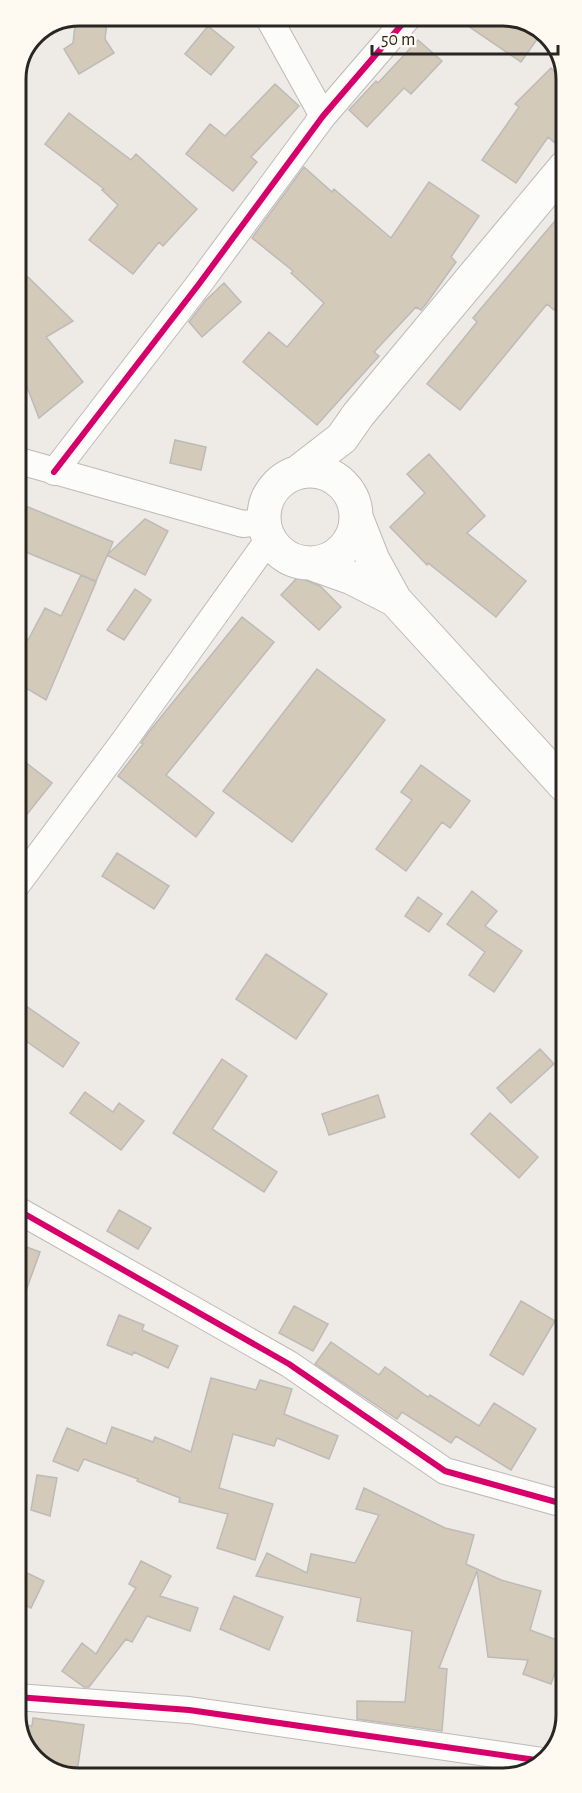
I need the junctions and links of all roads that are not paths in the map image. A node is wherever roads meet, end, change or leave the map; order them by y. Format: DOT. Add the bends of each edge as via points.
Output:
graph roads {
  1 [pos="273,26"];
  2 [pos="401,26"];
  3 [pos="323,116"];
  4 [pos="556,178"];
  5 [pos="358,415"];
  6 [pos="26,463"];
  7 [pos="54,472"];
  8 [pos="298,472"];
  9 [pos="354,508"];
  10 [pos="267,531"];
  11 [pos="310,563"];
  12 [pos="395,600"];
  13 [pos="556,768"];
  14 [pos="26,873"];
  15 [pos="26,1215"];
  16 [pos="556,1502"];
  17 [pos="26,1698"];
  18 [pos="532,1759"];
  1 -- 3 [label="street"];
  2 -- 3 [label="street"];
  3 -- 7 [label="street"];
  4 -- 5 [label="main road"];
  5 -- 8 [label="main road" via="342,438"];
  5 -- 9 [label="main road" via="351,470"];
  6 -- 7 [label="street"];
  7 -- 10 [label="street"];
  8 -- 9 [label="main road" via="322,472 333,477 343,484"];
  8 -- 10 [label="main road" via="270,493 265,504"];
  9 -- 11 [label="main road" via="350,540 333,557"];
  9 -- 12 [label="main road" via="373,560"];
  10 -- 11 [label="main road" via="286,557"];
  10 -- 14 [label="street" via="131,731"];
  11 -- 12 [label="main road" via="352,578"];
  12 -- 13 [label="main road"];
  15 -- 16 [label="street" via="289,1364 445,1471"];
  17 -- 18 [label="street" via="189,1710"];
}
